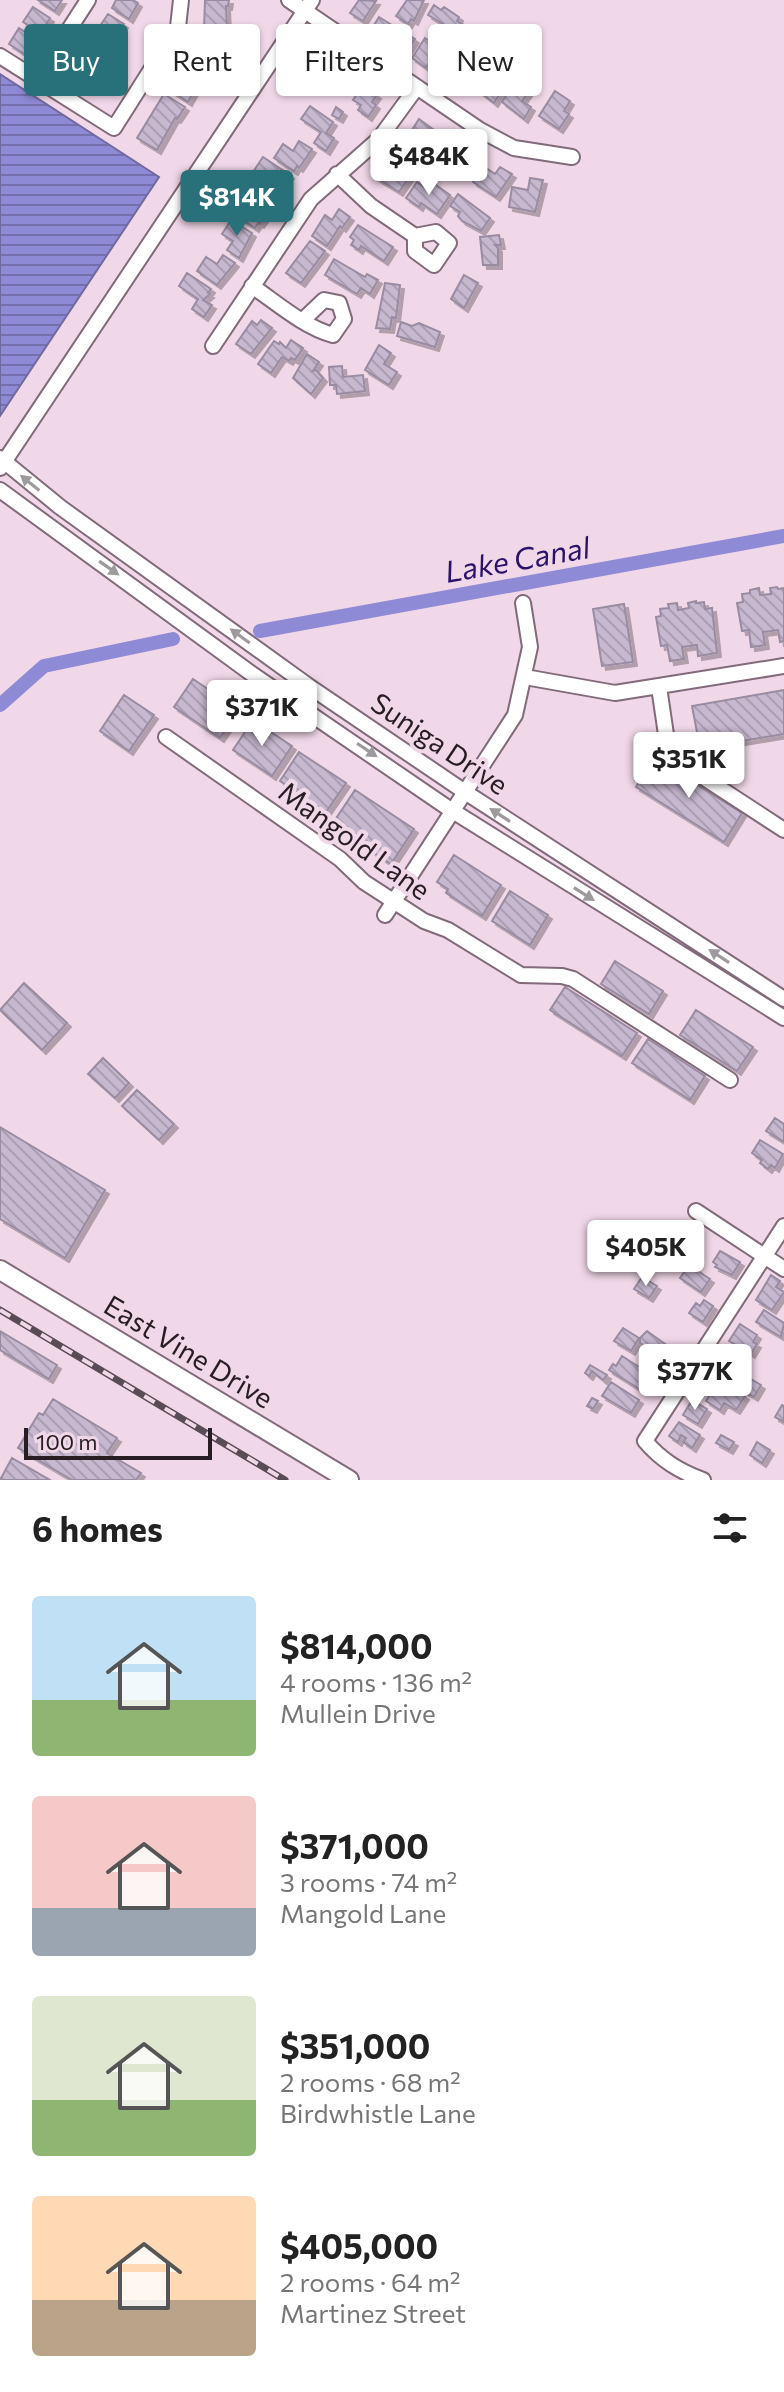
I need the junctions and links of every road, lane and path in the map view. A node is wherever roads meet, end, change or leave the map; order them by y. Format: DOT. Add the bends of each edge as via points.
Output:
graph roads {
  1 [pos="88,0"];
  2 [pos="181,0"];
  3 [pos="289,0"];
  4 [pos="309,5"];
  5 [pos="73,24"];
  6 [pos="0,56"];
  7 [pos="24,71"];
  8 [pos="417,87"];
  9 [pos="64,96"];
  10 [pos="572,157"];
  11 [pos="337,174"];
  12 [pos="415,236"];
  13 [pos="252,286"];
  14 [pos="303,320"];
  15 [pos="213,346"];
  16 [pos="2,463"];
  17 [pos="0,490"];
  18 [pos="523,603"];
  19 [pos="784,666"];
  20 [pos="525,677"];
  21 [pos="659,687"];
  22 [pos="166,737"];
  23 [pos="465,792"];
  24 [pos="453,811"];
  25 [pos="784,830"];
  26 [pos="393,901"];
  27 [pos="385,915"];
  28 [pos="784,999"];
  29 [pos="784,1018"];
  30 [pos="730,1080"];
  31 [pos="696,1211"];
  32 [pos="784,1226"];
  33 [pos="765,1257"];
  34 [pos="784,1269"];
  35 [pos="0,1270"];
  36 [pos="349,1480"];
  37 [pos="703,1480"];
  1 -- 5 [label="street"];
  2 -- 9 [label="street" via="178,27 114,128"];
  3 -- 4 [label="street"];
  4 -- 8 [label="street"];
  4 -- 16 [label="street"];
  6 -- 7 [label="street"];
  8 -- 10 [label="street" via="514,148"];
  8 -- 11 [label="street" via="379,139"];
  11 -- 12 [label="street"];
  11 -- 13 [label="street" via="311,199"];
  13 -- 14 [label="street"];
  13 -- 15 [label="street"];
  23 -- 16 [label="street, Suniga Drive, one-way" via="310,687"];
  17 -- 24 [label="street, Suniga Drive, one-way" via="252,674"];
  18 -- 20 [label="street" via="530,647"];
  19 -- 21 [label="street"];
  20 -- 21 [label="street" via="615,693"];
  20 -- 23 [label="street" via="515,715"];
  21 -- 25 [label="street" via="669,755"];
  22 -- 26 [label="street, Mangold Lane"];
  23 -- 24 [label="street"];
  28 -- 23 [label="street, Suniga Drive, one-way"];
  24 -- 26 [label="street"];
  24 -- 29 [label="street, Suniga Drive, one-way"];
  26 -- 27 [label="street"];
  26 -- 30 [label="street, Mangold Lane" via="521,975 573,979"];
  31 -- 33 [label="street"];
  32 -- 33 [label="street"];
  33 -- 34 [label="street"];
  33 -- 37 [label="street" via="645,1441 660,1458"];
  35 -- 36 [label="main road, East Vine Drive"];
}
